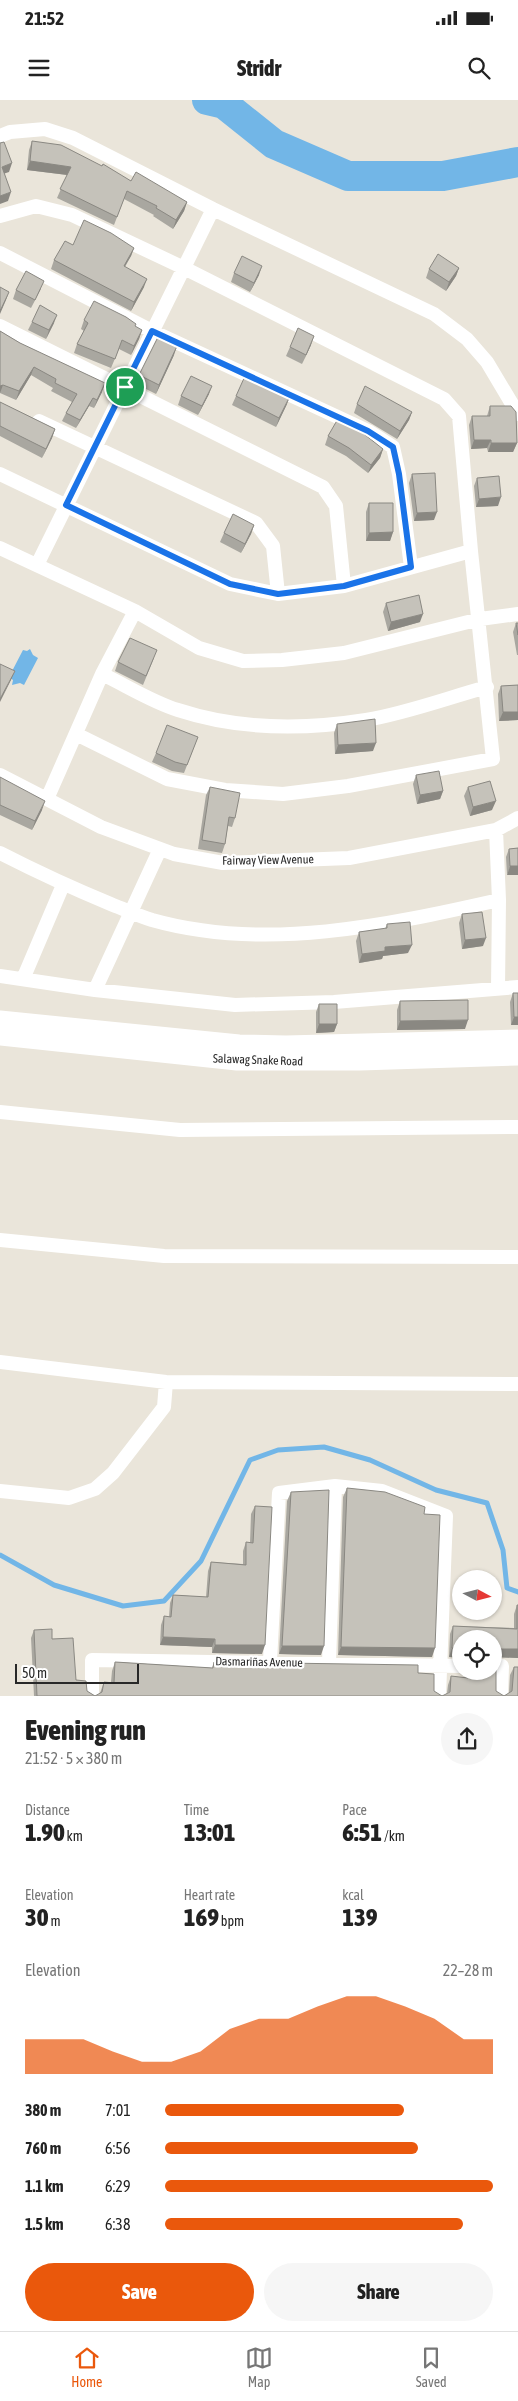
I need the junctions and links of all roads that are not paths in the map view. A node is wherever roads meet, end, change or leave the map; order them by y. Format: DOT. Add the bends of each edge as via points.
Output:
graph roads {
  1 [pos="0,136"];
  2 [pos="213,210"];
  3 [pos="0,216"];
  4 [pos="0,253"];
  5 [pos="184,268"];
  6 [pos="0,326"];
  7 [pos="152,331"];
  8 [pos="125,387"];
  9 [pos="518,414"];
  10 [pos="26,415"];
  11 [pos="94,448"];
  12 [pos="0,474"];
  13 [pos="66,505"];
  14 [pos="0,548"];
  15 [pos="471,551"];
  16 [pos="37,565"];
  17 [pos="411,567"];
  18 [pos="344,586"];
  19 [pos="278,594"];
  20 [pos="134,611"];
  21 [pos="518,614"];
  22 [pos="480,619"];
  23 [pos="102,674"];
  24 [pos="487,687"];
  25 [pos="76,734"];
  26 [pos="0,775"];
  27 [pos="47,799"];
  28 [pos="518,818"];
  29 [pos="496,830"];
  30 [pos="160,849"];
  31 [pos="2,859"];
  32 [pos="63,885"];
  33 [pos="499,900"];
  34 [pos="131,912"];
  35 [pos="0,976"];
  36 [pos="23,979"];
  37 [pos="518,987"];
  38 [pos="498,988"];
  39 [pos="95,990"];
  40 [pos="0,1020"];
  41 [pos="0,1036"];
  42 [pos="81,1036"];
  43 [pos="518,1039"];
  44 [pos="518,1056"];
  45 [pos="0,1112"];
  46 [pos="518,1127"];
  47 [pos="0,1240"];
  48 [pos="518,1257"];
  49 [pos="0,1362"];
  50 [pos="166,1382"];
  51 [pos="518,1384"];
  52 [pos="335,1486"];
  53 [pos="0,1491"];
  54 [pos="270,1661"];
  55 [pos="328,1663"];
  56 [pos="440,1666"];
  57 [pos="452,1666"];
  58 [pos="502,1666"];
  59 [pos="518,1667"];
  60 [pos="499,1680"];
  61 [pos="92,1696"];
  62 [pos="439,1696"];
  63 [pos="501,1696"];
  1 -- 2 [label="street" via="10,132 45,130 73,138"];
  2 -- 5 [label="street"];
  2 -- 9 [label="street" via="434,314 467,338 487,362"];
  3 -- 5 [label="street" via="36,206 72,215"];
  4 -- 7 [label="street"];
  5 -- 7 [label="street"];
  5 -- 15 [label="street" via="444,399 459,416"];
  6 -- 8 [label="street"];
  7 -- 8 [label="street"];
  7 -- 17 [label="street" via="368,431 393,447"];
  8 -- 11 [label="street"];
  8 -- 18 [label="street" via="323,487 336,506"];
  10 -- 11 [label="street"];
  11 -- 13 [label="street"];
  11 -- 19 [label="street" via="256,523 272,546"];
  12 -- 13 [label="street"];
  13 -- 16 [label="street"];
  13 -- 19 [label="street" via="230,584"];
  14 -- 16 [label="street"];
  15 -- 17 [label="street"];
  15 -- 22 [label="street"];
  16 -- 20 [label="street"];
  17 -- 18 [label="street"];
  18 -- 19 [label="street"];
  20 -- 22 [label="street" via="199,648 243,661 344,653"];
  20 -- 23 [label="street"];
  21 -- 22 [label="street"];
  22 -- 24 [label="street"];
  23 -- 24 [label="street" via="176,710 219,722 256,726 306,727 367,720"];
  23 -- 25 [label="street"];
  24 -- 25 [label="street" via="493,759 348,786 283,794 224,790 167,779"];
  25 -- 27 [label="street"];
  26 -- 27 [label="street, Fairway View Avenue"];
  27 -- 30 [label="street, Fairway View Avenue" via="101,827"];
  28 -- 29 [label="street, Fairway View Avenue"];
  29 -- 30 [label="street, Fairway View Avenue" via="349,858 223,863"];
  29 -- 33 [label="street"];
  30 -- 34 [label="street"];
  31 -- 32 [label="street"];
  32 -- 34 [label="street"];
  32 -- 36 [label="street"];
  33 -- 34 [label="street" via="369,926 274,935 206,931 152,920"];
  33 -- 38 [label="street"];
  34 -- 39 [label="street"];
  35 -- 36 [label="street"];
  36 -- 39 [label="street"];
  37 -- 38 [label="street"];
  38 -- 39 [label="street" via="334,1002 235,1005"];
  40 -- 42 [label="main road, Salawag Snake Road"];
  41 -- 42 [label="main road, Salawag Snake Road"];
  42 -- 43 [label="main road, Salawag Snake Road" via="248,1044"];
  42 -- 44 [label="main road, Salawag Snake Road" via="237,1061"];
  45 -- 46 [label="street" via="180,1130"];
  47 -- 48 [label="street" via="164,1256"];
  49 -- 50 [label="street"];
  50 -- 51 [label="street"];
  50 -- 53 [label="street" via="164,1407 95,1490 69,1498"];
  52 -- 54 [label="street" via="279,1493"];
  52 -- 55 [label="street"];
  52 -- 56 [label="street" via="382,1491 446,1516"];
  54 -- 55 [label="street, Dasmariñas Avenue"];
  54 -- 61 [label="street, Dasmariñas Avenue" via="92,1660"];
  55 -- 56 [label="street, Dasmariñas Avenue"];
  56 -- 57 [label="street, Dasmariñas Avenue"];
  56 -- 62 [label="street"];
  58 -- 59 [label="street"];
  60 -- 63 [label="street"];
}
